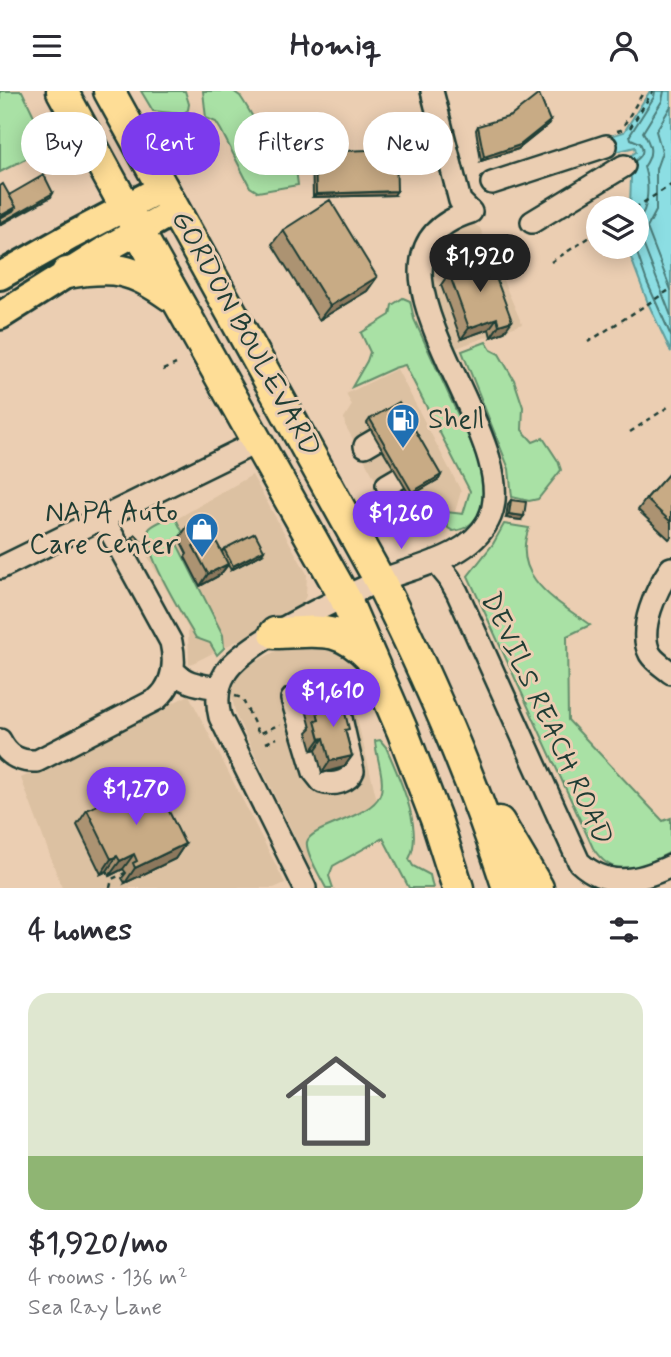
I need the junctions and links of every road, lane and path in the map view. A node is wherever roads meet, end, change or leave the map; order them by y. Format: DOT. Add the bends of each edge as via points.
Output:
graph roads {
  1 [pos="62,91"];
  2 [pos="109,91"];
  3 [pos="432,91"];
  4 [pos="644,91"];
  5 [pos="653,91"];
  6 [pos="630,128"];
  7 [pos="607,140"];
  8 [pos="624,166"];
  9 [pos="492,183"];
  10 [pos="671,185"];
  11 [pos="170,199"];
  12 [pos="649,199"];
  13 [pos="131,219"];
  14 [pos="532,222"];
  15 [pos="586,240"];
  16 [pos="551,262"];
  17 [pos="67,273"];
  18 [pos="0,277"];
  19 [pos="671,289"];
  20 [pos="176,299"];
  21 [pos="0,316"];
  22 [pos="588,342"];
  23 [pos="176,364"];
  24 [pos="163,370"];
  25 [pos="671,405"];
  26 [pos="630,432"];
  27 [pos="257,442"];
  28 [pos="103,518"];
  29 [pos="435,561"];
  30 [pos="0,568"];
  31 [pos="671,568"];
  32 [pos="380,581"];
  33 [pos="345,598"];
  34 [pos="275,633"];
  35 [pos="373,660"];
  36 [pos="664,668"];
  37 [pos="173,669"];
  38 [pos="227,692"];
  39 [pos="328,697"];
  40 [pos="292,699"];
  41 [pos="288,721"];
  42 [pos="277,738"];
  43 [pos="0,740"];
  44 [pos="266,743"];
  45 [pos="465,765"];
  46 [pos="122,783"];
  47 [pos="128,796"];
  48 [pos="671,866"];
  49 [pos="125,873"];
  50 [pos="110,888"];
  51 [pos="305,888"];
  52 [pos="458,888"];
  53 [pos="490,888"];
  54 [pos="508,888"];
  55 [pos="538,888"];
  1 -- 13 [label="highway, GORDON BOULEVARD"];
  2 -- 11 [label="highway, GORDON BOULEVARD"];
  3 -- 29 [label="street" via="460,201 471,212 450,221 430,241 420,280 434,328 489,456 496,488 494,507 482,532"];
  4 -- 7 [label="path" via="621,130"];
  5 -- 6 [label="path"];
  7 -- 9 [label="street"];
  8 -- 14 [label="street"];
  10 -- 12 [label="path"];
  11 -- 13 [label="main road"];
  11 -- 32 [label="highway, GORDON BOULEVARD"];
  13 -- 17 [label="main road"];
  13 -- 18 [label="main road"];
  13 -- 20 [label="highway, GORDON BOULEVARD"];
  15 -- 16 [label="path"];
  17 -- 20 [label="highway" via="126,270"];
  17 -- 21 [label="main road"];
  19 -- 22 [label="path"];
  20 -- 27 [label="highway, GORDON BOULEVARD"];
  23 -- 24 [label="path"];
  25 -- 26 [label="path"];
  27 -- 28 [label="street"];
  27 -- 33 [label="highway, GORDON BOULEVARD"];
  28 -- 30 [label="street"];
  28 -- 37 [label="street" via="167,633"];
  29 -- 32 [label="street"];
  29 -- 48 [label="street, DEVILS REACH ROAD" via="457,592 579,862 595,877 619,884 640,881"];
  31 -- 36 [label="street" via="655,596 647,625 648,649"];
  32 -- 33 [label="street"];
  32 -- 45 [label="highway, GORDON BOULEVARD"];
  33 -- 34 [label="street"];
  33 -- 35 [label="highway, GORDON BOULEVARD"];
  33 -- 53 [label="highway" via="370,609 379,622 432,736"];
  34 -- 35 [label="highway" via="334,633 357,643"];
  34 -- 38 [label="street" via="233,662 223,675"];
  35 -- 52 [label="highway, GORDON BOULEVARD"];
  37 -- 38 [label="street" via="186,681"];
  37 -- 43 [label="street" via="167,690 157,699 37,761 17,759"];
  38 -- 41 [label="path" via="242,698 259,734"];
  38 -- 51 [label="street" via="217,704 220,717"];
  39 -- 40 [label="street" via="338,705 354,771 348,779 330,784 314,772"];
  42 -- 44 [label="path"];
  45 -- 54 [label="highway, GORDON BOULEVARD"];
  45 -- 55 [label="highway"];
  46 -- 47 [label="path"];
  49 -- 50 [label="path" via="112,879"];
}
